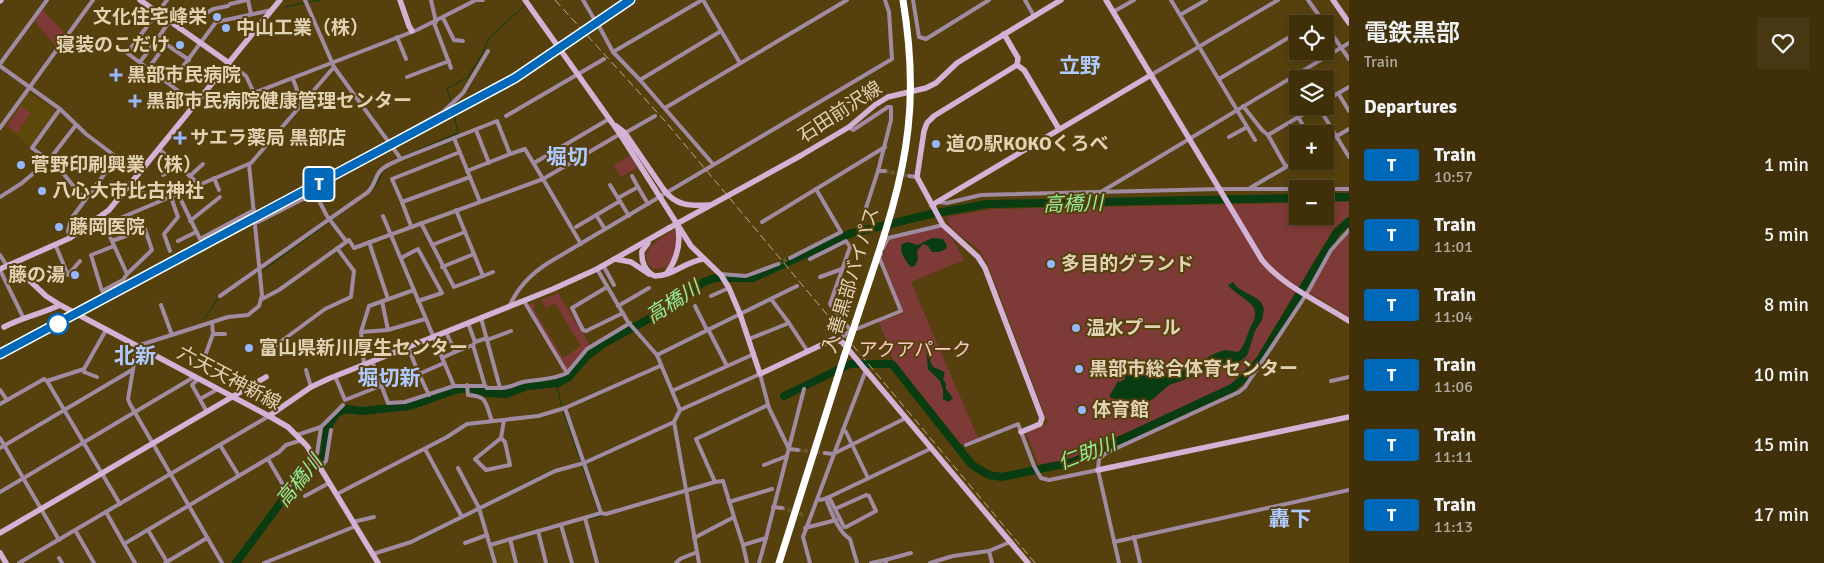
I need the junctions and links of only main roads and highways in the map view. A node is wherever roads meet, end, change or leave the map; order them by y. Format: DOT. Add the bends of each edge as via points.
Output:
graph roads {
  1 [pos="903,0"];
  2 [pos="779,563"];
  1 -- 2 [label="highway, 入善黒部バイパス, bridge" via="910,57 904,154 889,218"];
}
